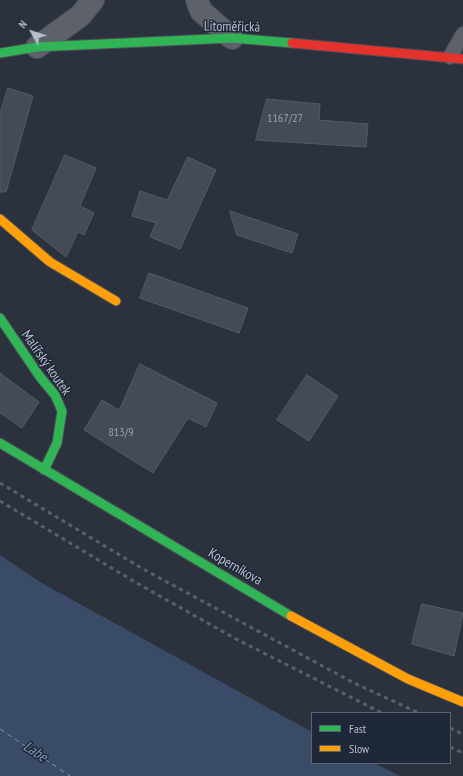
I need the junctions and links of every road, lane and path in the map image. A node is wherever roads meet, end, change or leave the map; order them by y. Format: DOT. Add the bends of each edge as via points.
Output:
graph roads {
  1 [pos="93,0"];
  2 [pos="197,0"];
  3 [pos="463,34"];
  4 [pos="232,38"];
  5 [pos="37,47"];
  6 [pos="0,53"];
  7 [pos="456,58"];
  8 [pos="0,219"];
  9 [pos="116,301"];
  10 [pos="0,318"];
  11 [pos="0,443"];
  12 [pos="44,470"];
  13 [pos="463,702"];
  1 -- 5 [label="street" via="80,16"];
  2 -- 4 [label="street" via="201,11"];
  3 -- 7 [label="lane"];
  4 -- 5 [label="street, Litoměřická"];
  4 -- 7 [label="street, Litoměřická"];
  5 -- 6 [label="street, Litoměřická"];
  8 -- 9 [label="street" via="50,262"];
  10 -- 12 [label="street, Malířský koutek" via="55,395 62,412 58,443"];
  11 -- 12 [label="street, Koperníkova"];
  12 -- 13 [label="street, Koperníkova" via="312,628 408,680"];
}
